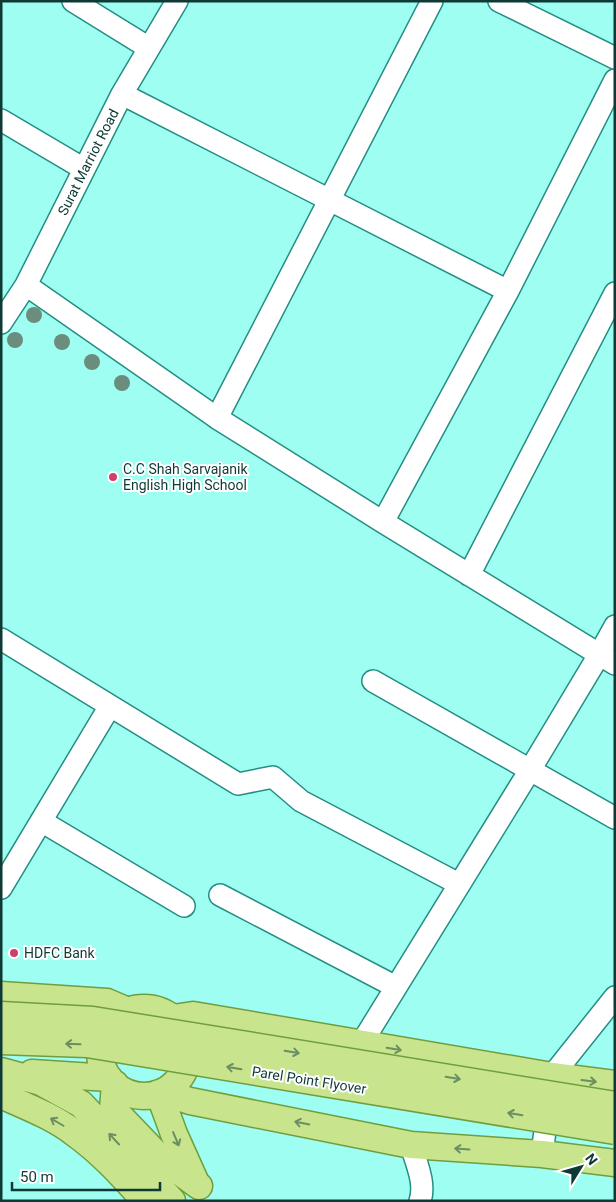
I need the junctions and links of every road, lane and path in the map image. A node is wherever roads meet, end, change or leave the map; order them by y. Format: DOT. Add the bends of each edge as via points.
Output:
graph roads {
  1 [pos="73,1"];
  2 [pos="177,1"];
  3 [pos="432,1"];
  4 [pos="499,1"];
  5 [pos="149,48"];
  6 [pos="615,58"];
  7 [pos="615,80"];
  8 [pos="122,94"];
  9 [pos="1,120"];
  10 [pos="84,169"];
  11 [pos="329,200"];
  12 [pos="26,285"];
  13 [pos="508,291"];
  14 [pos="615,293"];
  15 [pos="1,323"];
  16 [pos="217,418"];
  17 [pos="383,522"];
  18 [pos="469,575"];
  19 [pos="615,626"];
  20 [pos="1,639"];
  21 [pos="607,660"];
  22 [pos="373,681"];
  23 [pos="110,706"];
  24 [pos="530,770"];
  25 [pos="615,818"];
  26 [pos="41,820"];
  27 [pos="459,884"];
  28 [pos="1,888"];
  29 [pos="220,895"];
  30 [pos="184,906"];
  31 [pos="396,987"];
  32 [pos="1,995"];
  33 [pos="615,997"];
  34 [pos="128,1011"];
  35 [pos="1,1015"];
  36 [pos="173,1018"];
  37 [pos="1,1041"];
  38 [pos="361,1044"];
  39 [pos="1,1071"];
  40 [pos="552,1076"];
  41 [pos="112,1081"];
  42 [pos="615,1084"];
  43 [pos="161,1093"];
  44 [pos="1,1094"];
  45 [pos="615,1105"];
  46 [pos="615,1130"];
  47 [pos="411,1145"];
  48 [pos="542,1154"];
  49 [pos="615,1163"];
  50 [pos="204,1194"];
  51 [pos="145,1201"];
  52 [pos="172,1201"];
  53 [pos="420,1201"];
  1 -- 5 [label="street"];
  2 -- 5 [label="street, Surat Marriot Road"];
  3 -- 11 [label="street"];
  4 -- 6 [label="street"];
  5 -- 8 [label="street, Surat Marriot Road"];
  7 -- 13 [label="street"];
  8 -- 10 [label="street, Surat Marriot Road"];
  8 -- 11 [label="street"];
  9 -- 10 [label="street"];
  10 -- 12 [label="street, Surat Marriot Road"];
  11 -- 13 [label="street"];
  11 -- 16 [label="street"];
  12 -- 15 [label="street, Surat Marriot Road"];
  12 -- 16 [label="street"];
  13 -- 17 [label="street"];
  14 -- 18 [label="street"];
  16 -- 17 [label="street"];
  17 -- 18 [label="street"];
  18 -- 21 [label="street"];
  19 -- 21 [label="street"];
  20 -- 23 [label="street"];
  21 -- 24 [label="street"];
  22 -- 24 [label="street"];
  23 -- 26 [label="street"];
  23 -- 27 [label="street" via="238,784 272,777 301,801"];
  24 -- 25 [label="street"];
  24 -- 27 [label="street"];
  26 -- 28 [label="street"];
  26 -- 30 [label="street"];
  27 -- 31 [label="street"];
  29 -- 31 [label="street"];
  31 -- 38 [label="street"];
  32 -- 34 [label="main road" via="107,1002"];
  33 -- 40 [label="street"];
  34 -- 36 [label="main road" via="147,1007"];
  34 -- 41 [label="main road" via="109,1024 102,1037 102,1065"];
  35 -- 45 [label="main road, Parel Point Flyover, one-way, bridge" via="93,1020"];
  36 -- 38 [label="main road" via="193,1015"];
  36 -- 43 [label="main road" via="188,1043 189,1058 175,1084"];
  46 -- 37 [label="main road, Parel Point Flyover, one-way, bridge" via="87,1044"];
  38 -- 40 [label="main road, one-way"];
  39 -- 41 [label="main road"];
  52 -- 39 [label="main road, one-way" via="81,1104 41,1082"];
  40 -- 42 [label="main road, one-way"];
  40 -- 48 [label="street"];
  41 -- 43 [label="main road" via="134,1095"];
  41 -- 50 [label="main road" via="112,1109 158,1156"];
  47 -- 43 [label="main road, one-way"];
  43 -- 50 [label="main road, one-way" via="174,1134 194,1180"];
  51 -- 44 [label="main road, one-way" via="112,1164 72,1131"];
  48 -- 47 [label="main road, one-way"];
  47 -- 53 [label="street" via="422,1183"];
  48 -- 49 [label="main road"];
}
